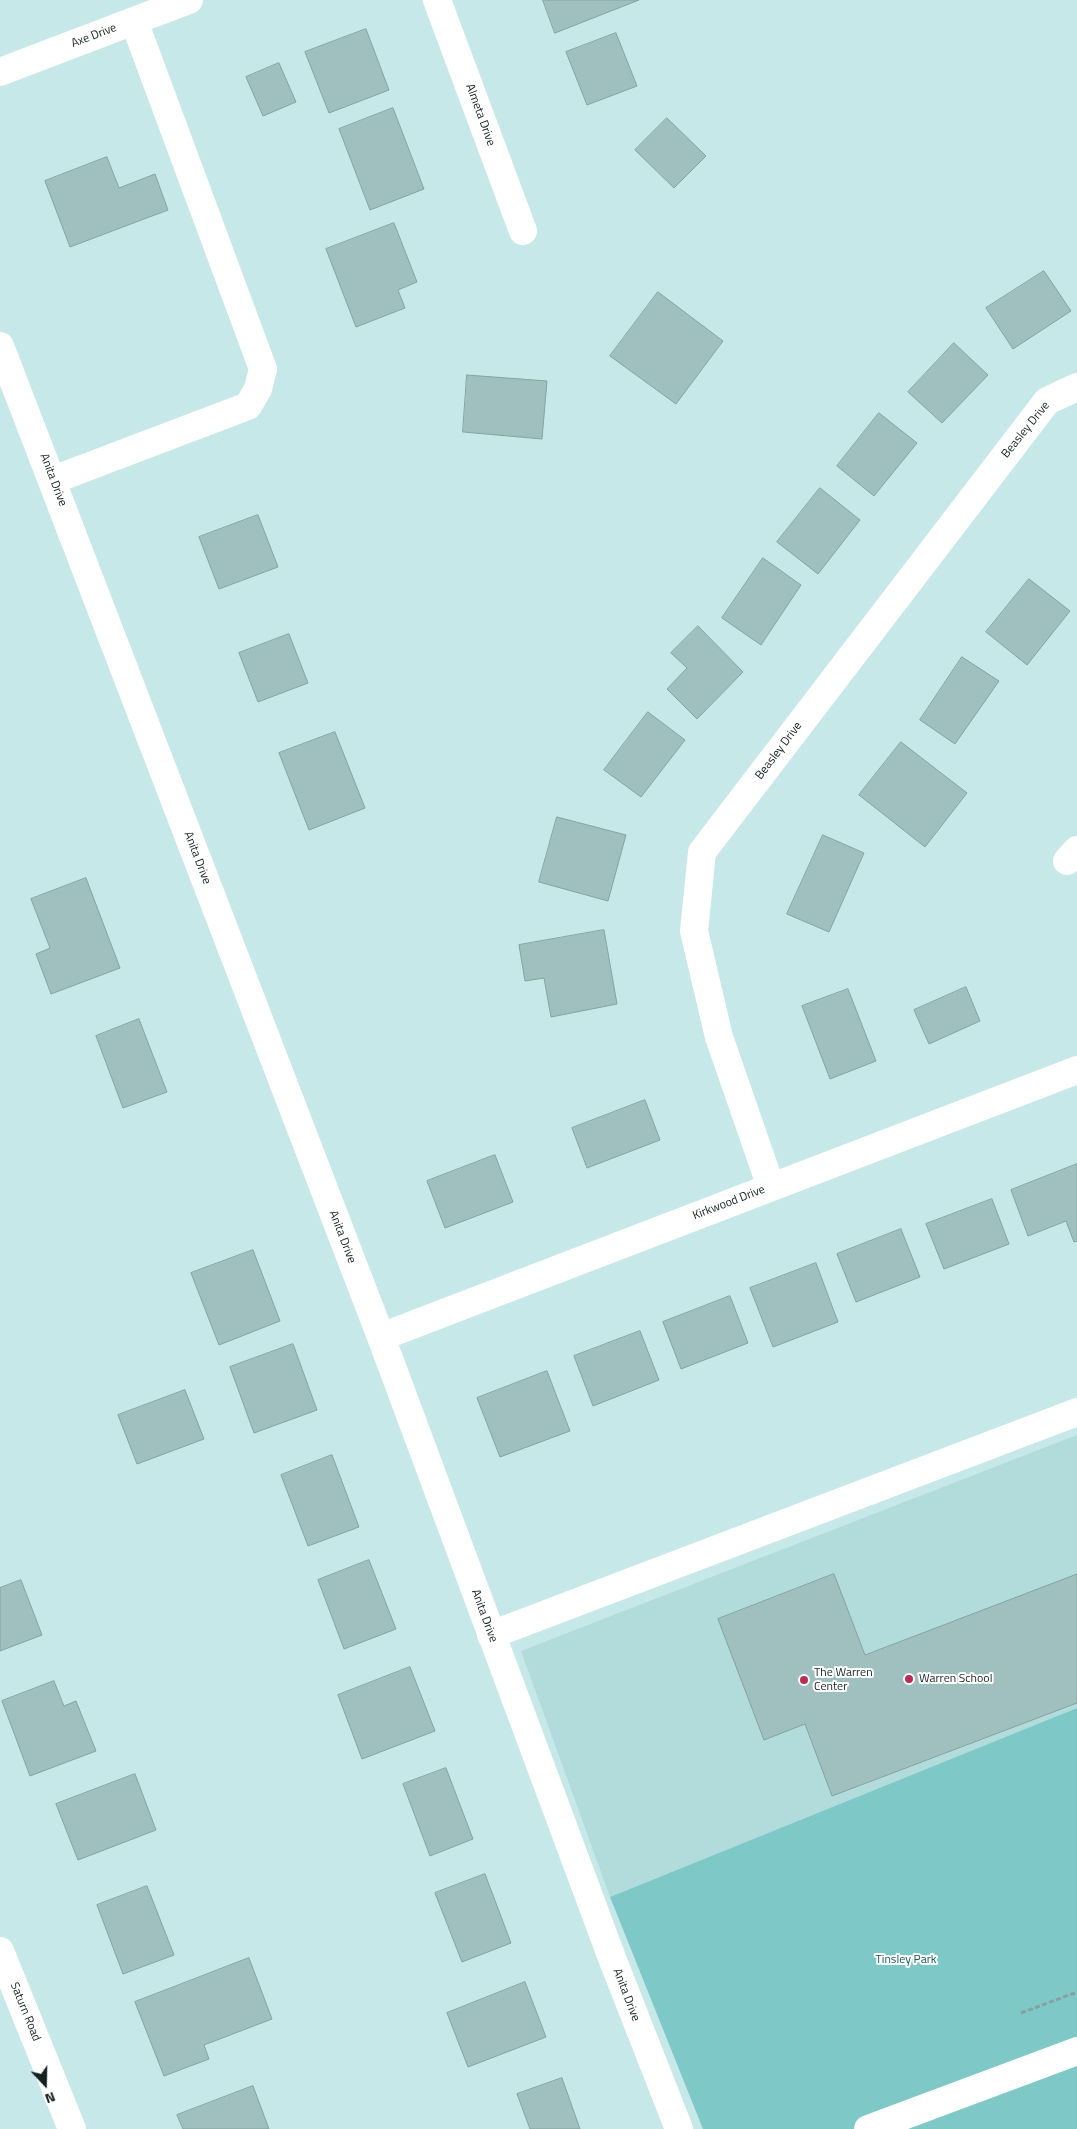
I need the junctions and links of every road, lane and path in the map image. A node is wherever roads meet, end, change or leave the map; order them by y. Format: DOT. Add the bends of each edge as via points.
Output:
graph roads {
  1 [pos="189,0"];
  2 [pos="437,0"];
  3 [pos="134,21"];
  4 [pos="0,72"];
  5 [pos="523,230"];
  6 [pos="0,346"];
  7 [pos="1077,387"];
  8 [pos="53,480"];
  9 [pos="1077,1070"];
  10 [pos="771,1187"];
  11 [pos="381,1337"];
  12 [pos="1077,1412"];
  13 [pos="491,1635"];
  14 [pos="0,1951"];
  15 [pos="1077,1992"];
  16 [pos="1021,2013"];
  17 [pos="1077,2051"];
  18 [pos="72,2129"];
  19 [pos="679,2129"];
  20 [pos="868,2129"];
  1 -- 3 [label="street, Axe Drive"];
  2 -- 5 [label="street, Almeta Drive"];
  3 -- 4 [label="street, Axe Drive"];
  3 -- 8 [label="street" via="263,369 258,389 248,406"];
  6 -- 8 [label="street, Anita Drive"];
  7 -- 10 [label="street, Beasley Drive" via="1047,401 702,852 694,931 719,1037"];
  8 -- 11 [label="street, Anita Drive"];
  9 -- 10 [label="street, Kirkwood Drive"];
  10 -- 11 [label="street, Kirkwood Drive"];
  11 -- 13 [label="street, Anita Drive"];
  12 -- 13 [label="street"];
  13 -- 19 [label="street, Anita Drive"];
  14 -- 18 [label="street, Saturn Road"];
  15 -- 16 [label="path"];
  17 -- 20 [label="street"];
}
